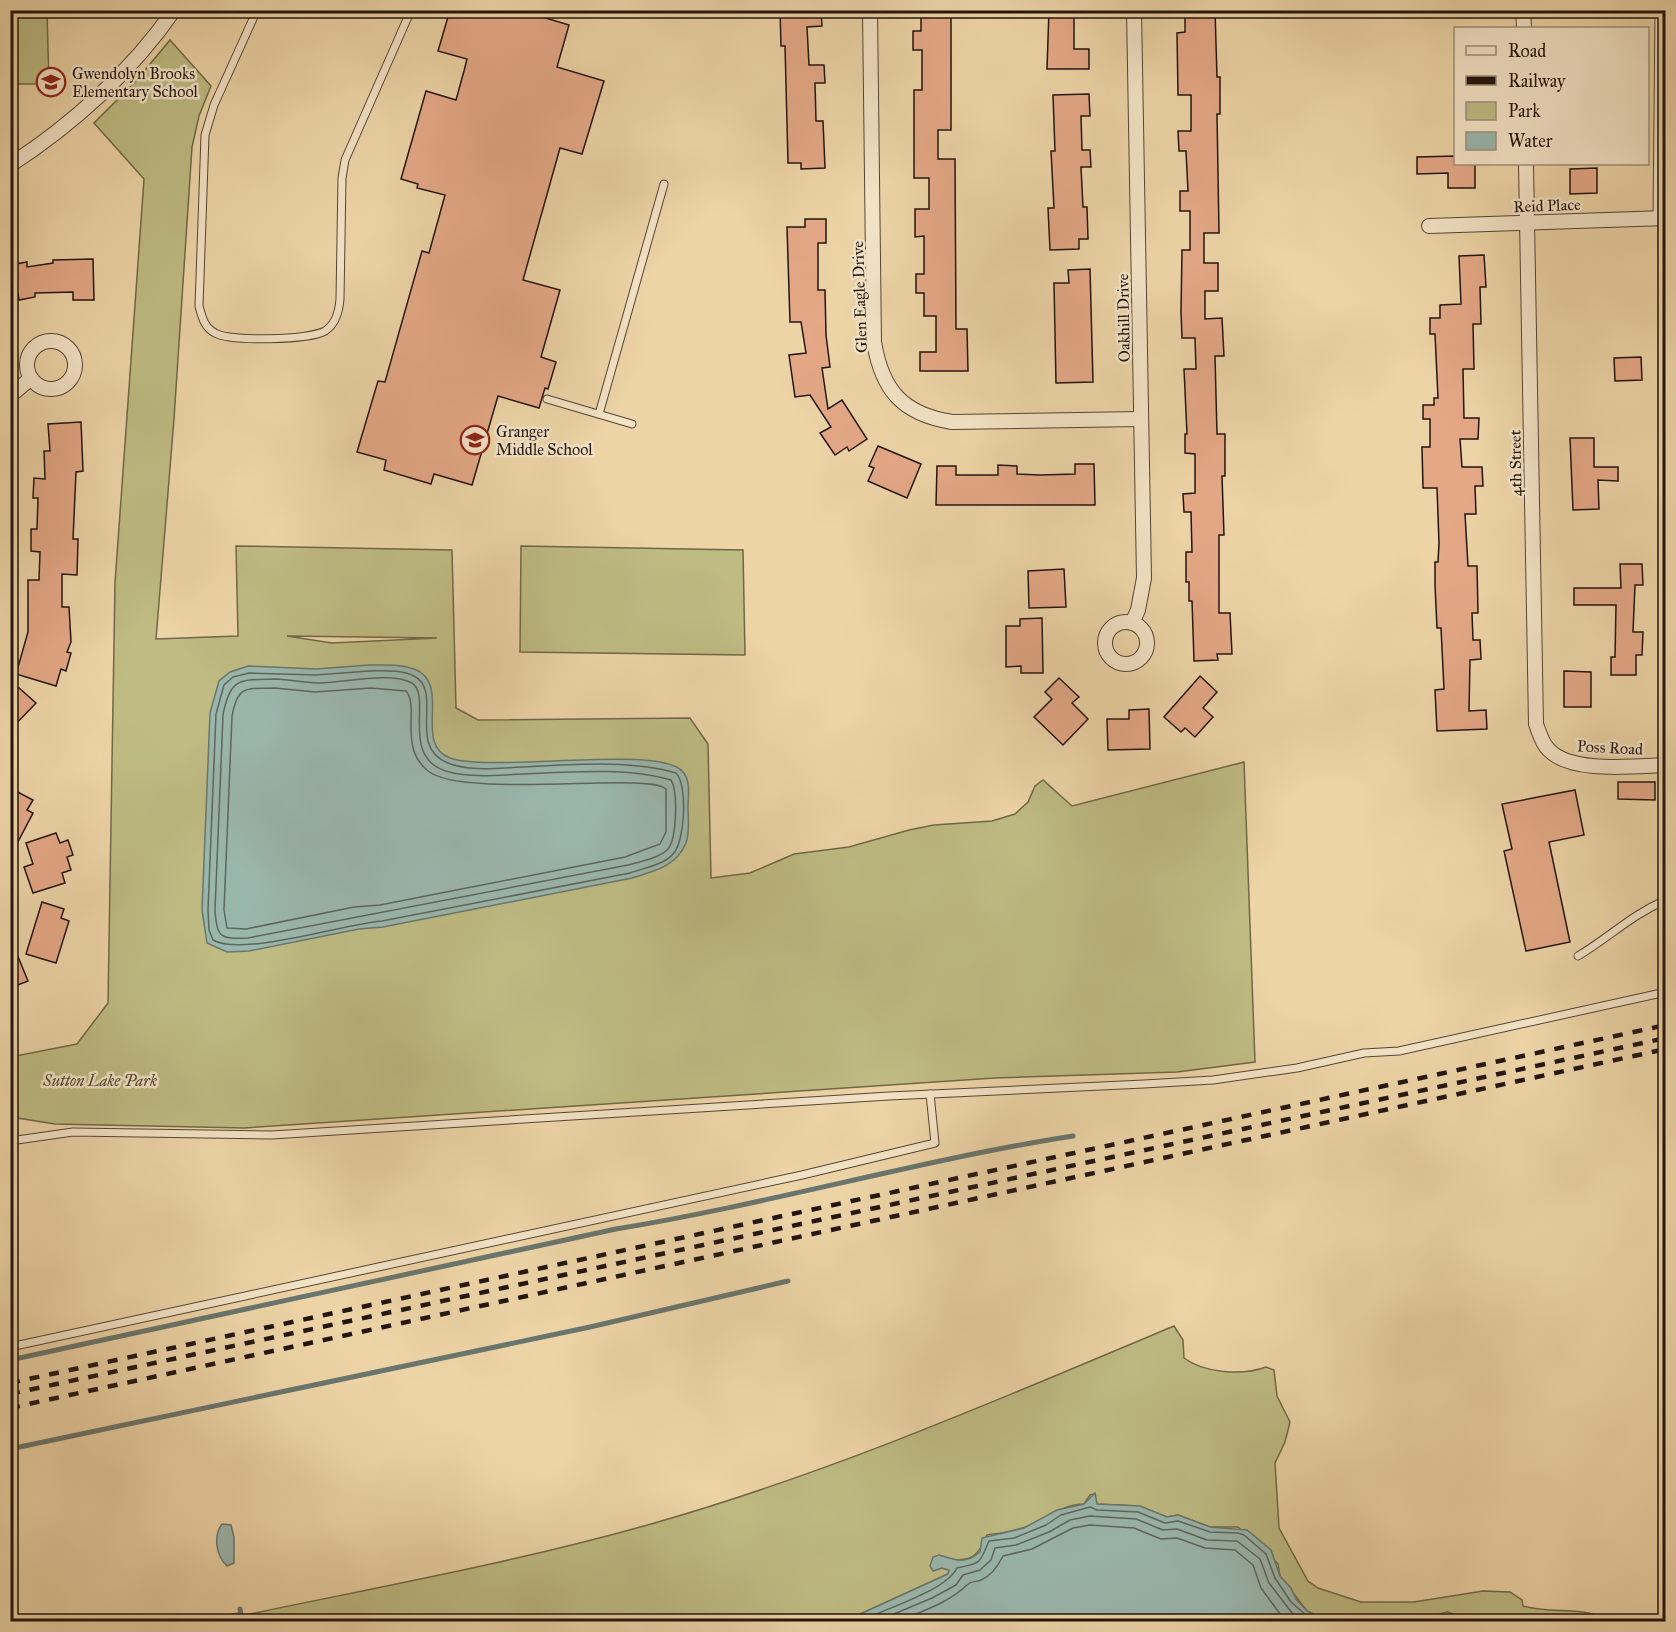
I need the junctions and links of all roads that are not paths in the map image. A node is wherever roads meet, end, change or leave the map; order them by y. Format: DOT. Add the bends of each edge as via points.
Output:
graph roads {
  1 [pos="174,10"];
  2 [pos="256,10"];
  3 [pos="411,10"];
  4 [pos="870,10"];
  5 [pos="1134,10"];
  6 [pos="1523,10"];
  7 [pos="1659,10"];
  8 [pos="1524,27"];
  9 [pos="10,165"];
  10 [pos="1526,165"];
  11 [pos="664,184"];
  12 [pos="1661,218"];
  13 [pos="1527,222"];
  14 [pos="1429,226"];
  15 [pos="31,378"];
  16 [pos="10,396"];
  17 [pos="546,399"];
  18 [pos="599,414"];
  19 [pos="1141,418"];
  20 [pos="632,424"];
  21 [pos="1132,623"];
  22 [pos="1555,755"];
  23 [pos="1665,765"];
  24 [pos="1665,900"];
  25 [pos="1578,956"];
  26 [pos="1665,992"];
  27 [pos="930,1094"];
  28 [pos="10,1141"];
  29 [pos="10,1347"];
  1 -- 9 [label="street" via="110,84 51,136"];
  2 -- 3 [label="lane" via="214,105 203,153 199,306 207,328 222,337 302,337 325,331 336,319 345,160"];
  4 -- 19 [label="street, Glen Eagle Drive" via="874,342 887,385 917,412 952,422"];
  5 -- 19 [label="street, Oakhill Drive"];
  6 -- 8 [label="street"];
  7 -- 12 [label="lane"];
  10 -- 13 [label="street, 4th Street"];
  11 -- 18 [label="lane"];
  12 -- 13 [label="street, Reid Place"];
  13 -- 14 [label="street, Reid Place"];
  13 -- 22 [label="street, 4th Street" via="1536,724 1546,747"];
  15 -- 16 [label="street"];
  17 -- 18 [label="lane"];
  18 -- 20 [label="lane"];
  19 -- 21 [label="street, Oakhill Drive" via="1144,578"];
  22 -- 23 [label="street, Poss Road" via="1590,766"];
  24 -- 25 [label="lane" via="1637,912"];
  26 -- 27 [label="lane" via="1466,1038 1399,1051 1364,1053 1297,1068 1178,1082"];
  27 -- 28 [label="lane" via="272,1135 73,1132"];
  27 -- 29 [label="lane" via="935,1143"];
}
